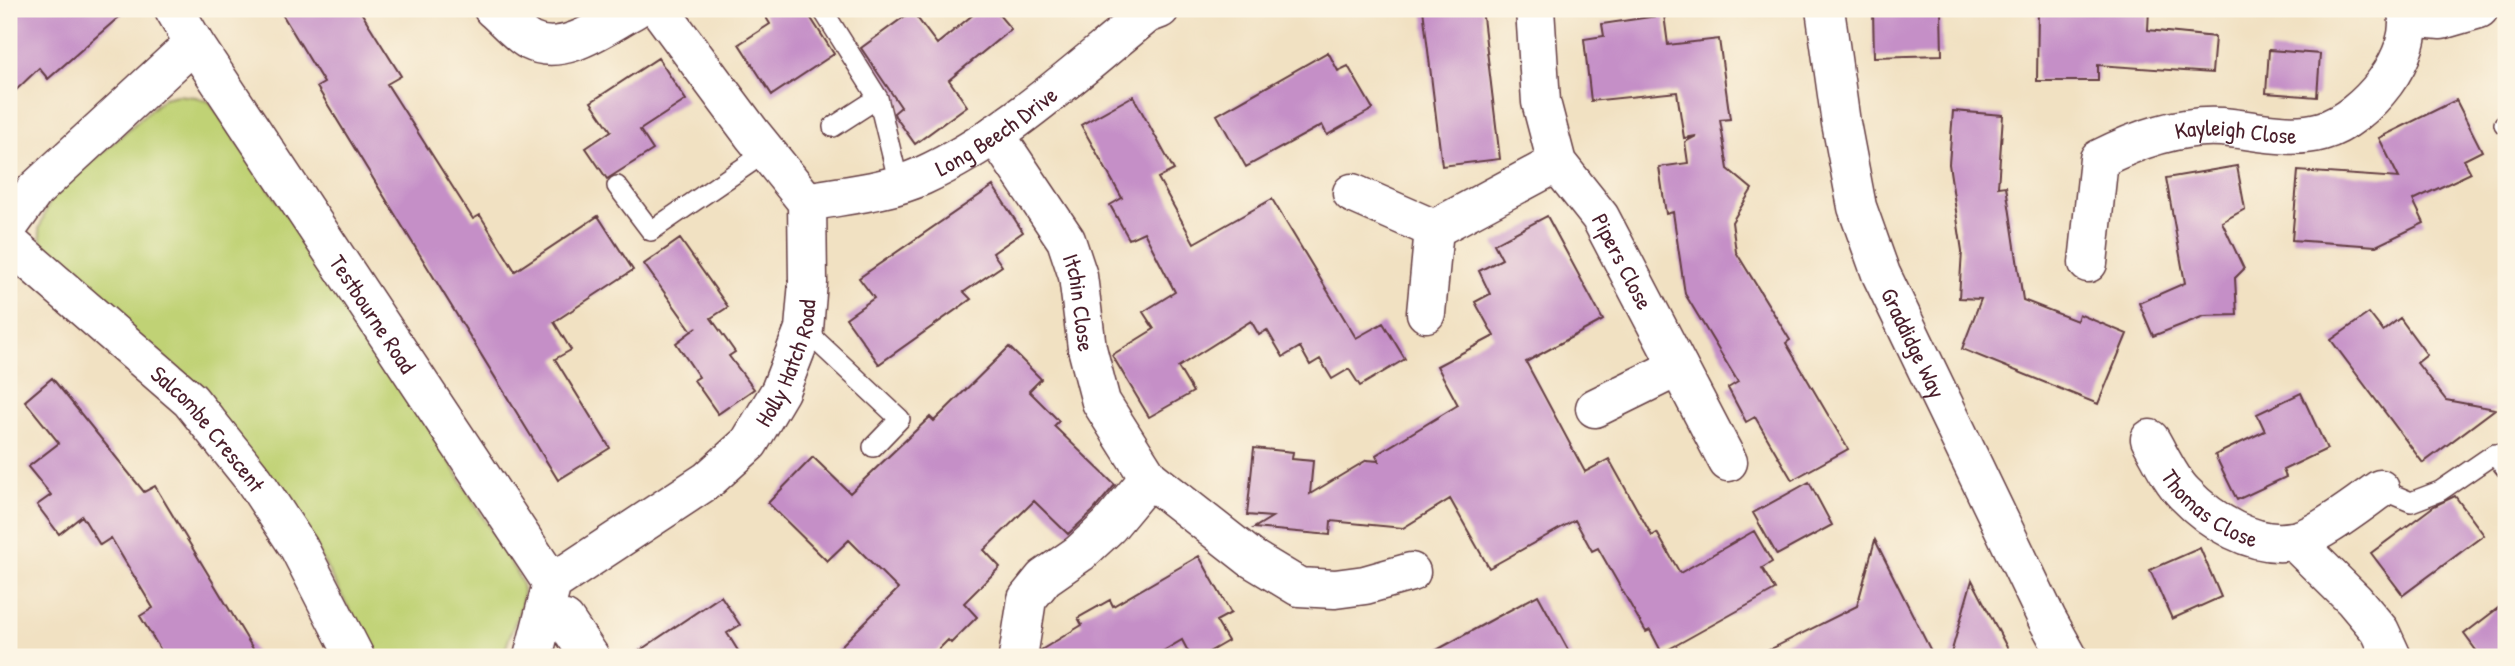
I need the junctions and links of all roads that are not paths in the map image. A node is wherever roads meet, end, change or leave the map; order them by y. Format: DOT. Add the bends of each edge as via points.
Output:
graph roads {
  1 [pos="174,9"];
  2 [pos="494,9"];
  3 [pos="635,9"];
  4 [pos="659,9"];
  5 [pos="822,9"];
  6 [pos="1160,9"];
  7 [pos="1535,9"];
  8 [pos="1825,9"];
  9 [pos="2479,9"];
  10 [pos="2407,13"];
  11 [pos="194,43"];
  12 [pos="878,98"];
  13 [pos="833,127"];
  14 [pos="995,134"];
  15 [pos="766,152"];
  16 [pos="1557,163"];
  17 [pos="899,184"];
  18 [pos="617,186"];
  19 [pos="1352,193"];
  20 [pos="807,202"];
  21 [pos="9,226"];
  22 [pos="1434,229"];
  23 [pos="9,243"];
  24 [pos="2088,263"];
  25 [pos="1426,313"];
  26 [pos="804,329"];
  27 [pos="1678,366"];
  28 [pos="1595,408"];
  29 [pos="2150,439"];
  30 [pos="873,447"];
  31 [pos="1728,462"];
  32 [pos="2506,469"];
  33 [pos="1149,478"];
  34 [pos="2380,489"];
  35 [pos="2294,541"];
  36 [pos="1411,572"];
  37 [pos="552,583"];
  38 [pos="565,620"];
  39 [pos="355,657"];
  40 [pos="533,657"];
  41 [pos="590,657"];
  42 [pos="1018,657"];
  43 [pos="2068,657"];
  44 [pos="2392,657"];
  1 -- 11 [label="street, Testbourne Road"];
  2 -- 3 [label="street" via="527,39 542,46 574,42"];
  4 -- 15 [label="street"];
  5 -- 12 [label="lane"];
  6 -- 14 [label="street, Long Beech Drive" via="1147,14"];
  7 -- 16 [label="street, Pipers Close" via="1541,102"];
  8 -- 43 [label="street, Graddidge Way" via="1857,207 1877,262"];
  9 -- 10 [label="street" via="2441,20"];
  10 -- 24 [label="street, Kayleigh Close" via="2406,42 2372,99 2352,117 2323,131 2291,135 2218,127 2193,129 2146,138 2099,159"];
  11 -- 21 [label="street" via="35,190"];
  11 -- 37 [label="street, Testbourne Road"];
  12 -- 13 [label="lane"];
  12 -- 17 [label="lane"];
  14 -- 17 [label="street, Long Beech Drive" via="922,176"];
  14 -- 33 [label="street, Itchin Close" via="1066,240 1078,276 1087,348 1101,402"];
  15 -- 18 [label="lane" via="651,231"];
  15 -- 20 [label="street"];
  16 -- 22 [label="street"];
  16 -- 27 [label="street, Pipers Close" via="1600,217"];
  17 -- 20 [label="street, Long Beech Drive"];
  19 -- 22 [label="street"];
  20 -- 26 [label="street, Holly Hatch Road"];
  22 -- 25 [label="street"];
  23 -- 39 [label="street, Salcombe Crescent" via="190,400 254,480 299,548"];
  26 -- 30 [label="lane" via="900,419"];
  26 -- 37 [label="street, Holly Hatch Road" via="780,391 749,443 708,480"];
  27 -- 28 [label="street"];
  27 -- 31 [label="street, Pipers Close"];
  29 -- 35 [label="street, Thomas Close" via="2183,492 2215,519 2240,534"];
  32 -- 34 [label="lane" via="2494,454 2440,491 2411,502"];
  33 -- 36 [label="street, Itchin Close" via="1251,558 1299,587 1365,585"];
  33 -- 42 [label="street" via="1109,526 1044,578 1027,600"];
  34 -- 35 [label="street, Thomas Close" via="2330,524"];
  35 -- 44 [label="street, Thomas Close" via="2354,600 2380,631"];
  37 -- 40 [label="street"];
  38 -- 41 [label="street"];
}
